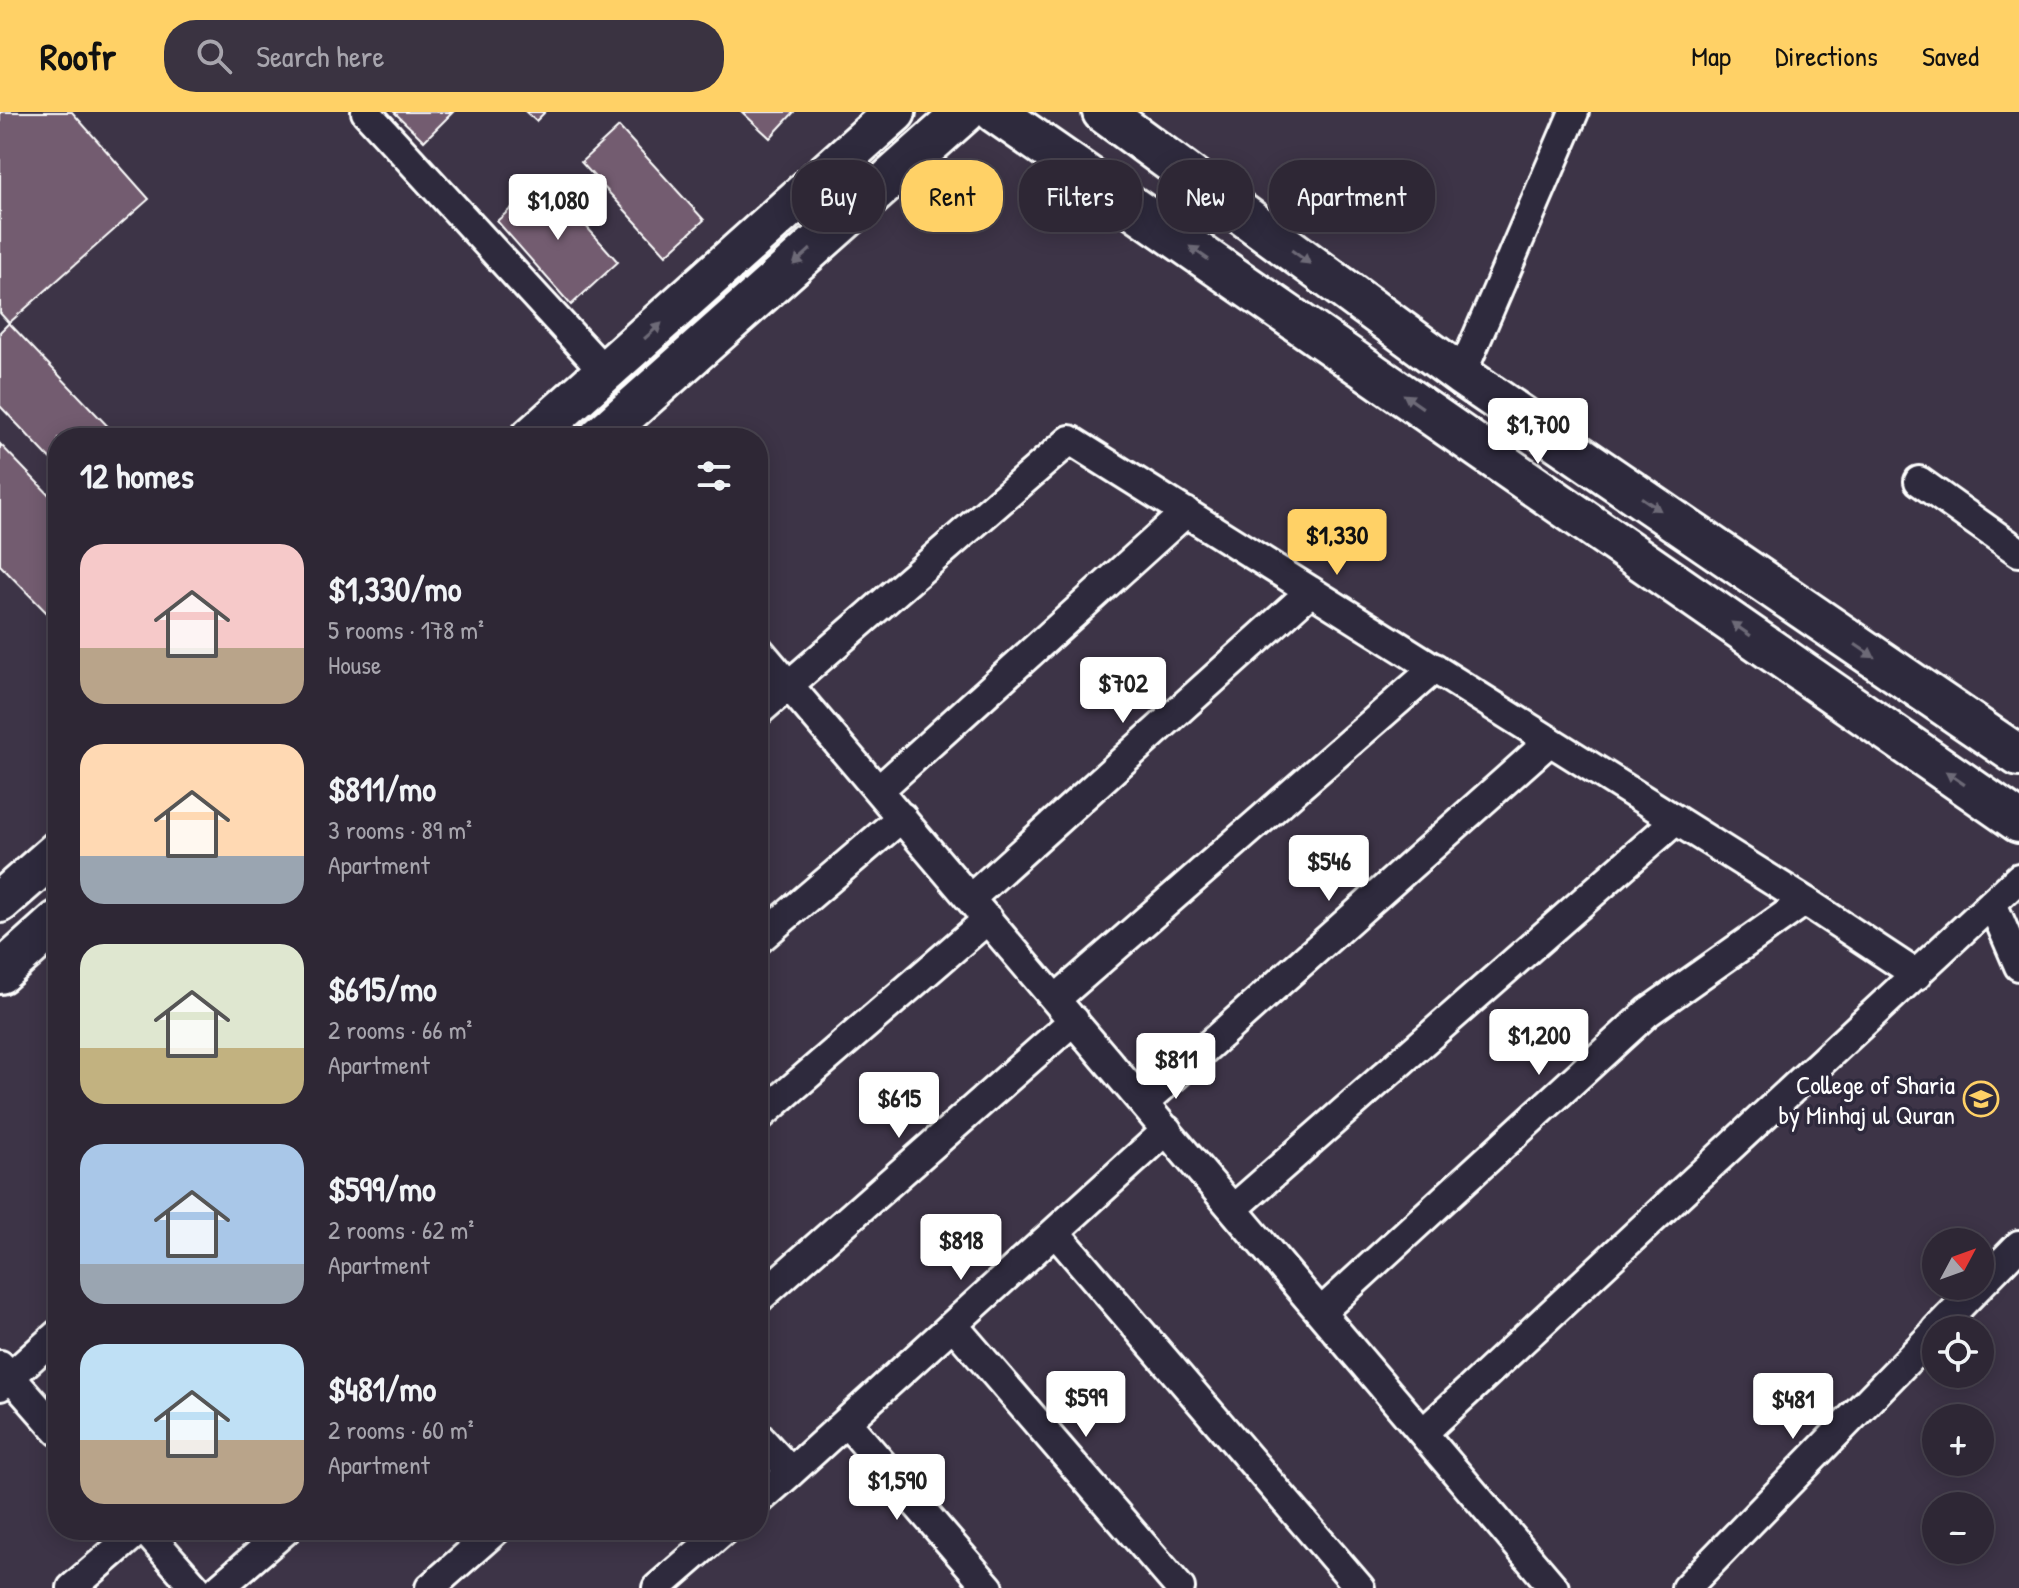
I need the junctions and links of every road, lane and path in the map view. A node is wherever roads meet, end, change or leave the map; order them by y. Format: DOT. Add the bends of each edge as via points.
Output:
graph roads {
  1 [pos="366,112"];
  2 [pos="895,112"];
  3 [pos="965,112"];
  4 [pos="995,112"];
  5 [pos="1103,112"];
  6 [pos="1574,112"];
  7 [pos="606,373"];
  8 [pos="1461,375"];
  9 [pos="543,428"];
  10 [pos="610,428"];
  11 [pos="1919,481"];
  12 [pos="1186,512"];
  13 [pos="2019,552"];
  14 [pos="1311,591"];
  15 [pos="768,660"];
  16 [pos="1435,668"];
  17 [pos="789,684"];
  18 [pos="768,703"];
  19 [pos="1550,741"];
  20 [pos="2019,756"];
  21 [pos="879,790"];
  22 [pos="902,817"];
  23 [pos="1676,820"];
  24 [pos="2019,822"];
  25 [pos="48,860"];
  26 [pos="2019,878"];
  27 [pos="1805,901"];
  28 [pos="0,902"];
  29 [pos="1992,903"];
  30 [pos="980,909"];
  31 [pos="48,930"];
  32 [pos="768,931"];
  33 [pos="2019,966"];
  34 [pos="0,973"];
  35 [pos="1917,975"];
  36 [pos="1065,1010"];
  37 [pos="1144,1103"];
  38 [pos="768,1109"];
  39 [pos="1167,1130"];
  40 [pos="1233,1209"];
  41 [pos="1055,1232"];
  42 [pos="2019,1245"];
  43 [pos="1994,1271"];
  44 [pos="768,1290"];
  45 [pos="1966,1300"];
  46 [pos="1321,1312"];
  47 [pos="1950,1316"];
  48 [pos="953,1325"];
  49 [pos="48,1342"];
  50 [pos="1922,1345"];
  51 [pos="3,1376"];
  52 [pos="48,1421"];
  53 [pos="846,1422"];
  54 [pos="1423,1433"];
  55 [pos="768,1447"];
  56 [pos="791,1472"];
  57 [pos="768,1492"];
  58 [pos="130,1540"];
  59 [pos="151,1540"];
  60 [pos="274,1540"];
  61 [pos="485,1540"];
  62 [pos="712,1540"];
  63 [pos="1696,1583"];
  64 [pos="72,1588"];
  65 [pos="196,1588"];
  66 [pos="219,1588"];
  67 [pos="430,1588"];
  68 [pos="657,1588"];
  69 [pos="989,1588"];
  70 [pos="1180,1588"];
  71 [pos="1360,1588"];
  72 [pos="1554,1588"];
  1 -- 7 [label="street"];
  7 -- 2 [label="street, one-way"];
  3 -- 10 [label="street, one-way"];
  24 -- 4 [label="street, one-way"];
  5 -- 8 [label="street, one-way"];
  6 -- 8 [label="street"];
  7 -- 9 [label="street"];
  8 -- 20 [label="street, one-way"];
  11 -- 13 [label="street"];
  12 -- 14 [label="street"];
  12 -- 17 [label="street" via="1070,440"];
  12 -- 21 [label="street"];
  14 -- 16 [label="street"];
  14 -- 30 [label="street"];
  15 -- 17 [label="street"];
  16 -- 19 [label="street"];
  16 -- 36 [label="street"];
  17 -- 18 [label="street"];
  17 -- 21 [label="street"];
  19 -- 23 [label="street"];
  19 -- 37 [label="street"];
  21 -- 22 [label="street"];
  22 -- 30 [label="street"];
  22 -- 32 [label="street"];
  23 -- 27 [label="street"];
  23 -- 40 [label="street"];
  25 -- 28 [label="street"];
  26 -- 29 [label="street"];
  27 -- 35 [label="street"];
  27 -- 46 [label="street" via="1648,1012"];
  29 -- 33 [label="street"];
  29 -- 35 [label="street"];
  30 -- 36 [label="street"];
  30 -- 38 [label="street"];
  31 -- 34 [label="street"];
  35 -- 54 [label="street"];
  36 -- 37 [label="street"];
  36 -- 44 [label="street"];
  37 -- 39 [label="street"];
  39 -- 40 [label="street"];
  39 -- 41 [label="street"];
  40 -- 46 [label="street"];
  41 -- 48 [label="street"];
  41 -- 71 [label="street"];
  42 -- 43 [label="street"];
  45 -- 47 [label="street"];
  46 -- 54 [label="street"];
  48 -- 53 [label="street"];
  48 -- 70 [label="street"];
  49 -- 51 [label="street"];
  50 -- 63 [label="street"];
  51 -- 52 [label="street"];
  53 -- 56 [label="street"];
  53 -- 69 [label="street"];
  54 -- 72 [label="street"];
  55 -- 56 [label="street"];
  56 -- 57 [label="street"];
  58 -- 64 [label="street"];
  59 -- 65 [label="street"];
  60 -- 66 [label="street"];
  61 -- 67 [label="street"];
  62 -- 68 [label="street"];
}
